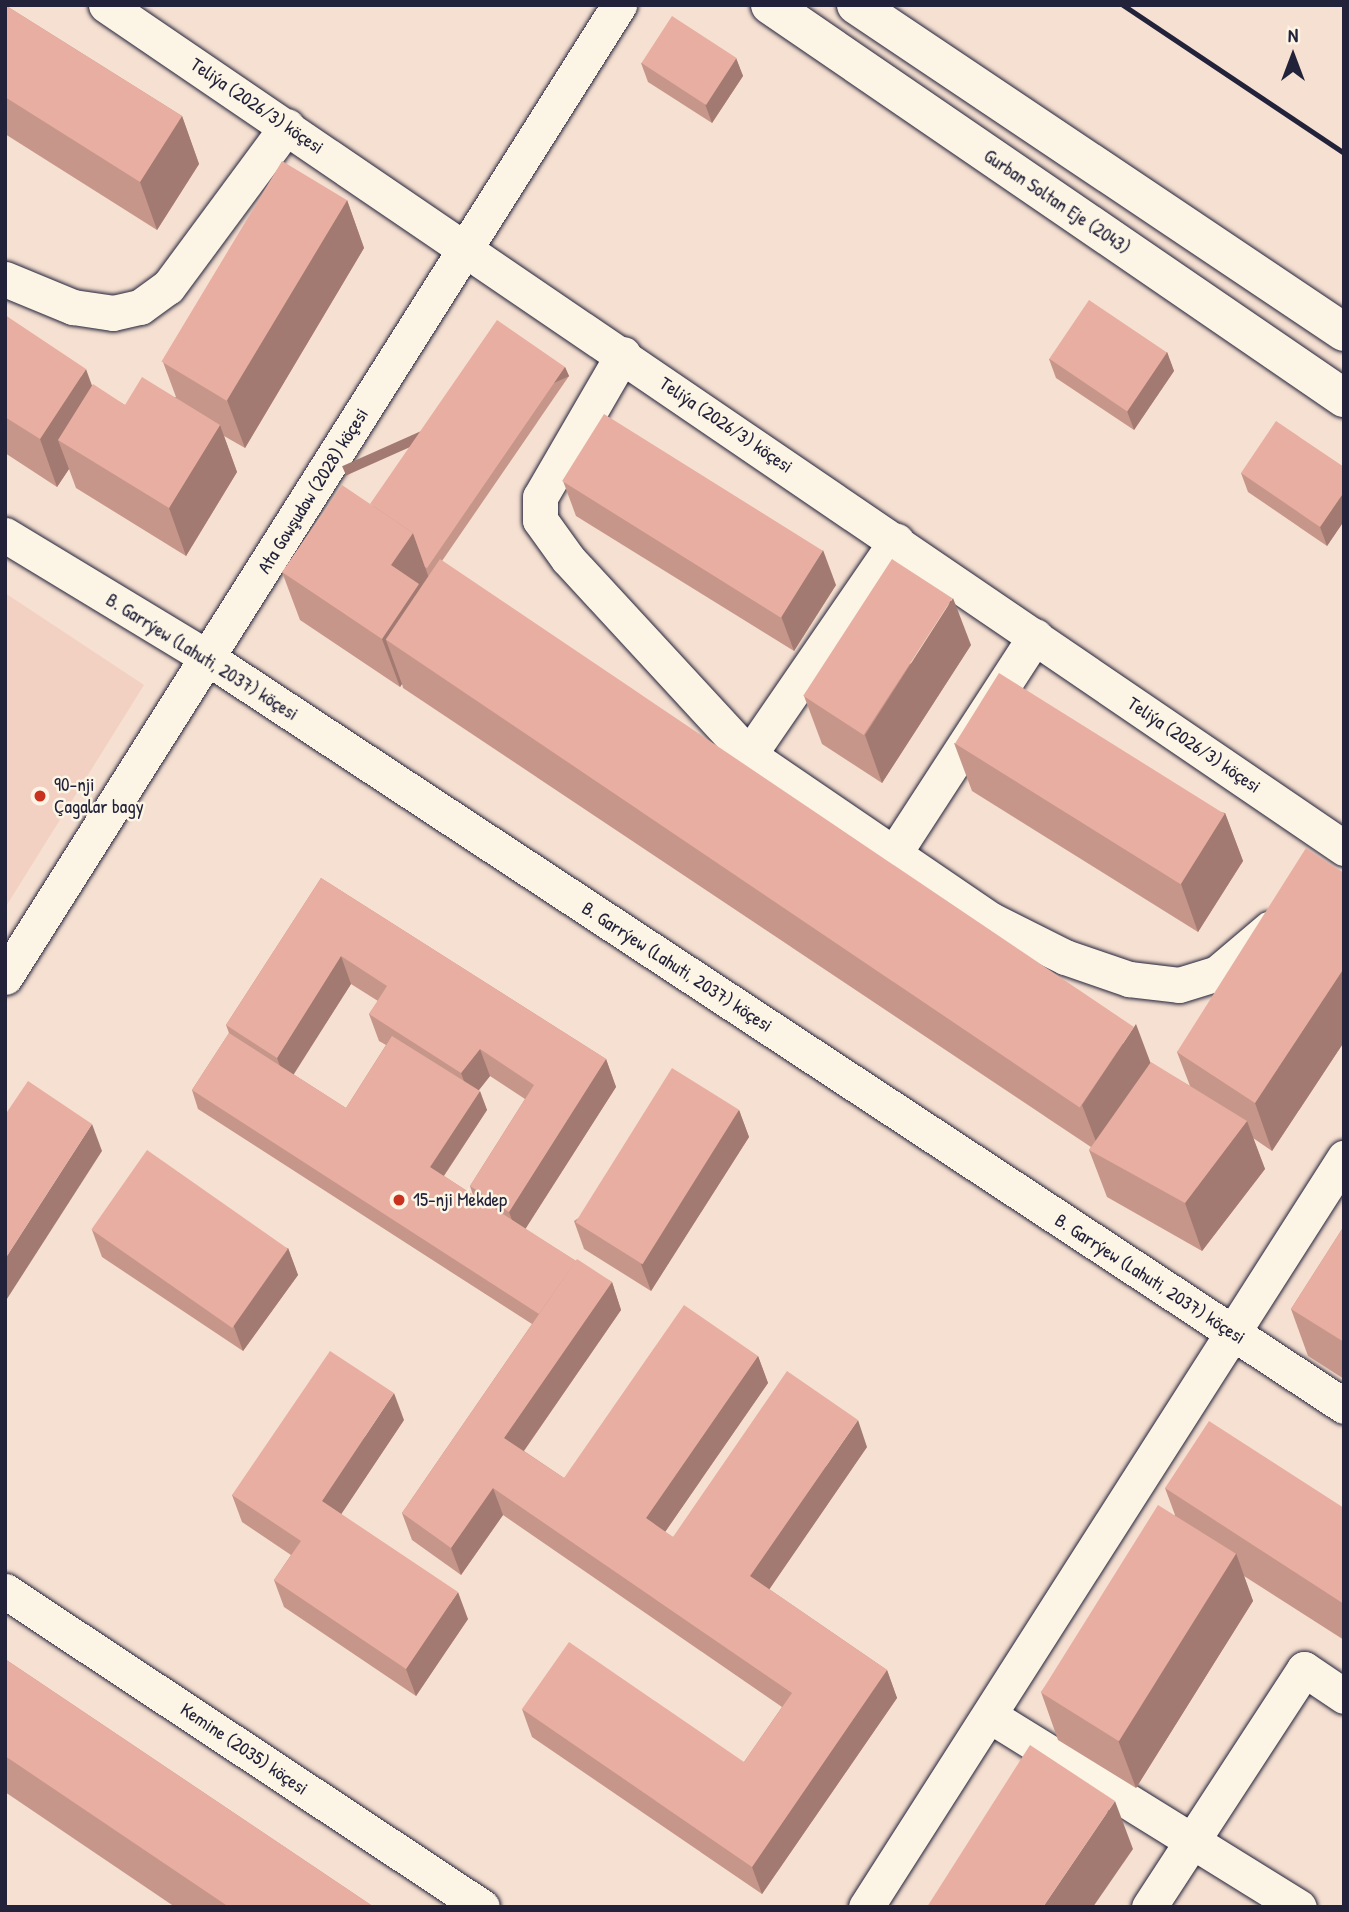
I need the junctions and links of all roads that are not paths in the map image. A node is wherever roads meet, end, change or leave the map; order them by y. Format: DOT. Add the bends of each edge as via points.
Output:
graph roads {
  1 [pos="106,5"];
  2 [pos="619,5"];
  3 [pos="770,5"];
  4 [pos="856,5"];
  5 [pos="287,126"];
  6 [pos="467,247"];
  7 [pos="5,279"];
  8 [pos="1344,332"];
  9 [pos="623,354"];
  10 [pos="1344,398"];
  11 [pos="5,535"];
  12 [pos="896,541"];
  13 [pos="1035,636"];
  14 [pos="208,658"];
  15 [pos="749,755"];
  16 [pos="1330,839"];
  17 [pos="892,855"];
  18 [pos="1300,866"];
  19 [pos="1282,902"];
  20 [pos="5,977"];
  21 [pos="1344,1158"];
  22 [pos="1233,1333"];
  23 [pos="1344,1406"];
  24 [pos="5,1591"];
  25 [pos="1344,1696"];
  26 [pos="992,1717"];
  27 [pos="1191,1837"];
  28 [pos="482,1907"];
  29 [pos="866,1907"];
  30 [pos="1149,1907"];
  31 [pos="1299,1907"];
  1 -- 5 [label="street, Teliýa (2026/3) köçesi"];
  2 -- 6 [label="street, Ata Gowşudow (2028) köçesi"];
  3 -- 10 [label="highway, Gurban Soltan Eje (2043)"];
  4 -- 8 [label="highway"];
  5 -- 6 [label="street, Teliýa (2026/3) köçesi"];
  5 -- 7 [label="street" via="169,287 139,307 113,313 74,307"];
  6 -- 9 [label="street, Teliýa (2026/3) köçesi"];
  6 -- 14 [label="street, Ata Gowşudow (2028) köçesi"];
  9 -- 12 [label="street, Teliýa (2026/3) köçesi"];
  9 -- 15 [label="street" via="540,497 540,520 568,559"];
  11 -- 14 [label="street, B. Garrýew (Lahuti, 2037) köçesi"];
  12 -- 13 [label="street, Teliýa (2026/3) köçesi"];
  12 -- 15 [label="street"];
  13 -- 16 [label="street, Teliýa (2026/3) köçesi"];
  13 -- 17 [label="street"];
  14 -- 20 [label="street, Ata Gowşudow (2028) köçesi"];
  14 -- 22 [label="street, B. Garrýew (Lahuti, 2037) köçesi"];
  15 -- 17 [label="street"];
  16 -- 18 [label="street"];
  17 -- 19 [label="street" via="991,920 1065,957 1129,979 1179,985 1216,974 1265,938"];
  21 -- 22 [label="street"];
  22 -- 23 [label="street, B. Garrýew (Lahuti, 2037) köçesi"];
  22 -- 26 [label="street"];
  24 -- 28 [label="street, Kemine (2035) köçesi"];
  25 -- 27 [label="street" via="1304,1669"];
  26 -- 27 [label="street"];
  26 -- 29 [label="street"];
  27 -- 30 [label="street"];
  27 -- 31 [label="street"];
}
